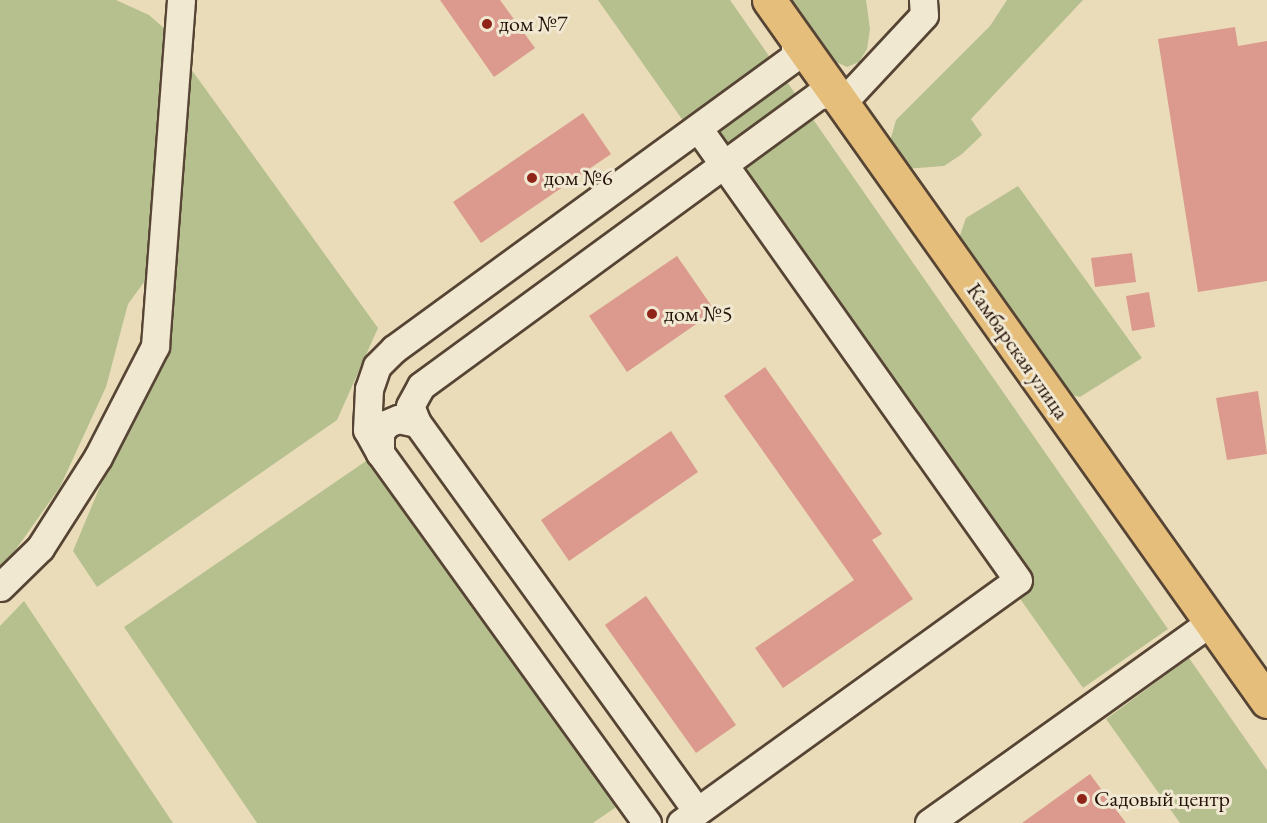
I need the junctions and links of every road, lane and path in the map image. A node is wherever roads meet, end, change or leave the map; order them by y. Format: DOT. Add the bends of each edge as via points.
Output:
graph roads {
  1 [pos="182,0"];
  2 [pos="769,0"];
  3 [pos="923,0"];
  4 [pos="795,37"];
  5 [pos="839,98"];
  6 [pos="698,128"];
  7 [pos="724,164"];
  8 [pos="417,423"];
  9 [pos="380,453"];
  10 [pos="0,587"];
  11 [pos="1211,622"];
  12 [pos="1267,701"];
  13 [pos="689,817"];
  14 [pos="647,823"];
  15 [pos="929,823"];
  1 -- 10 [label="street" via="155,346 87,475 40,548"];
  2 -- 4 [label="main road, Камбарская улица"];
  3 -- 5 [label="street" via="924,15"];
  4 -- 5 [label="main road, Камбарская улица"];
  4 -- 6 [label="street" via="795,57"];
  5 -- 7 [label="street" via="819,95"];
  5 -- 11 [label="main road, Камбарская улица"];
  6 -- 7 [label="street"];
  6 -- 9 [label="street" via="376,366 366,410 367,430"];
  7 -- 8 [label="street" via="421,386 410,406"];
  7 -- 13 [label="street" via="1018,580"];
  8 -- 9 [label="street" via="398,419 386,424 380,433"];
  8 -- 13 [label="street"];
  9 -- 14 [label="street"];
  11 -- 12 [label="main road, Камбарская улица"];
  11 -- 15 [label="street"];
}
